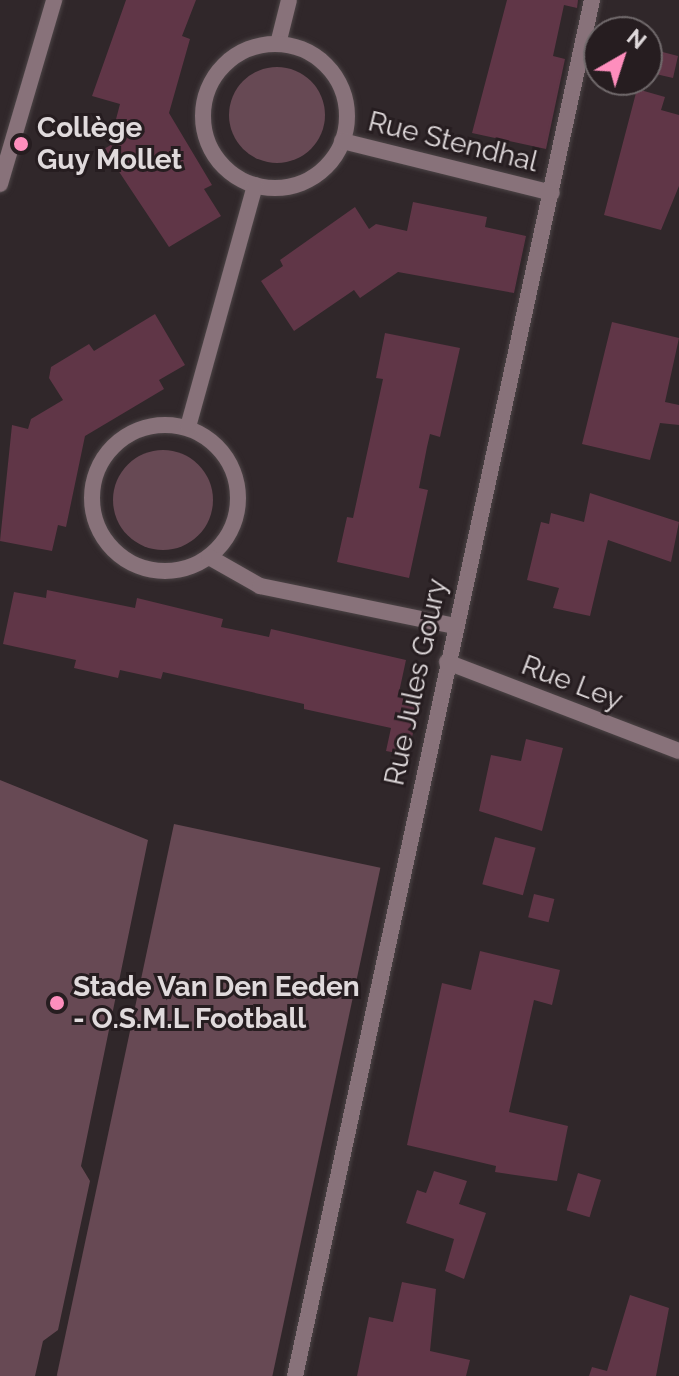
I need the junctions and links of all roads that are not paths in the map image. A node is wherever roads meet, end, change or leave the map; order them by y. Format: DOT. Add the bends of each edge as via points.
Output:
graph roads {
  1 [pos="54,0"];
  2 [pos="289,0"];
  3 [pos="592,0"];
  4 [pos="278,44"];
  5 [pos="342,141"];
  6 [pos="0,184"];
  7 [pos="255,185"];
  8 [pos="552,193"];
  9 [pos="188,427"];
  10 [pos="209,557"];
  11 [pos="455,626"];
  12 [pos="447,662"];
  13 [pos="679,751"];
  14 [pos="295,1376"];
  1 -- 6 [label="street"];
  2 -- 4 [label="street"];
  3 -- 8 [label="street, Rue Jules Goury"];
  4 -- 5 [label="street, Rue Stendhal" via="310,53 335,76 346,108"];
  4 -- 7 [label="street" via="259,45 226,63 213,77 203,114 205,133 223,166"];
  5 -- 7 [label="street, Rue Stendhal" via="308,180"];
  5 -- 8 [label="street, Rue Stendhal"];
  7 -- 9 [label="street"];
  8 -- 11 [label="street, Rue Jules Goury"];
  9 -- 10 [label="street" via="221,450 238,486 233,526"];
  9 -- 10 [label="street" via="150,425 117,442 96,472 92,509 107,543 137,566 174,571"];
  10 -- 11 [label="street" via="260,586"];
  11 -- 12 [label="street, Rue Jules Goury"];
  12 -- 13 [label="street, Rue Ley"];
  12 -- 14 [label="street, Rue Jules Goury"];
}
